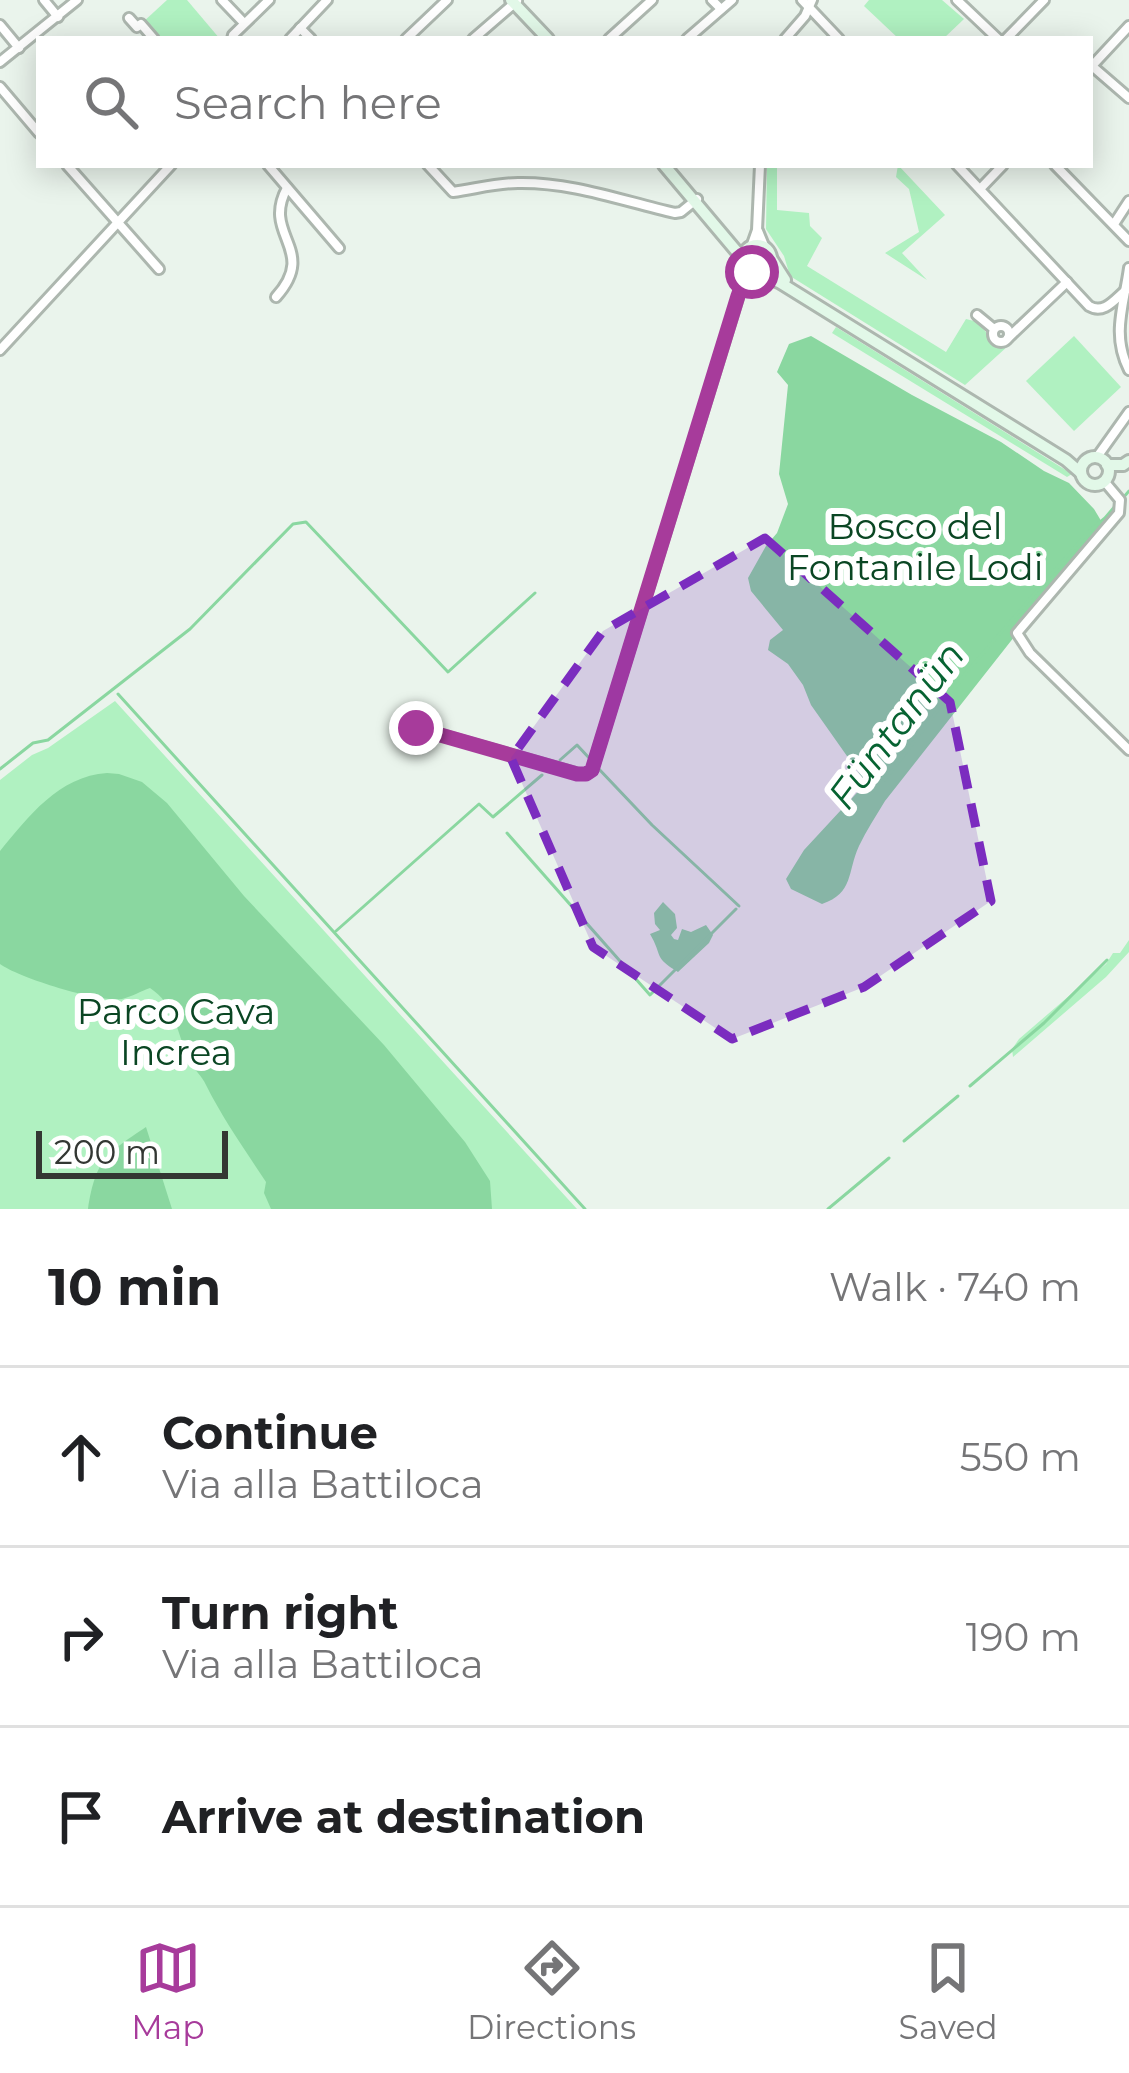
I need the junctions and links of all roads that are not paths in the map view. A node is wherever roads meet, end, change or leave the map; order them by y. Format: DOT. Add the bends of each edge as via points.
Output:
graph roads {
  1 [pos="44,0"];
  2 [pos="77,0"];
  3 [pos="223,0"];
  4 [pos="269,0"];
  5 [pos="327,0"];
  6 [pos="447,0"];
  7 [pos="652,0"];
  8 [pos="712,0"];
  9 [pos="732,0"];
  10 [pos="957,0"];
  11 [pos="1044,0"];
  12 [pos="515,1"];
  13 [pos="808,3"];
  14 [pos="721,9"];
  15 [pos="58,17"];
  16 [pos="129,18"];
  17 [pos="244,23"];
  18 [pos="0,25"];
  19 [pos="1129,26"];
  20 [pos="300,28"];
  21 [pos="151,36"];
  22 [pos="233,36"];
  23 [pos="293,36"];
  24 [pos="308,36"];
  25 [pos="409,36"];
  26 [pos="475,36"];
  27 [pos="548,36"];
  28 [pos="612,36"];
  29 [pos="690,36"];
  30 [pos="787,36"];
  31 [pos="836,36"];
  32 [pos="999,36"];
  33 [pos="1005,36"];
  34 [pos="19,48"];
  35 [pos="0,62"];
  36 [pos="1093,65"];
  37 [pos="1093,69"];
  38 [pos="0,87"];
  39 [pos="1129,98"];
  40 [pos="36,129"];
  41 [pos="70,168"];
  42 [pos="168,168"];
  43 [pos="270,168"];
  44 [pos="430,168"];
  45 [pos="669,168"];
  46 [pos="760,168"];
  47 [pos="960,168"];
  48 [pos="1001,168"];
  49 [pos="1057,168"];
  50 [pos="287,188"];
  51 [pos="980,189"];
  52 [pos="697,199"];
  53 [pos="1129,201"];
  54 [pos="118,222"];
  55 [pos="1114,224"];
  56 [pos="1129,241"];
  57 [pos="339,248"];
  58 [pos="755,259"];
  59 [pos="1129,268"];
  60 [pos="159,269"];
  61 [pos="1067,282"];
  62 [pos="1126,290"];
  63 [pos="276,297"];
  64 [pos="977,315"];
  65 [pos="0,350"];
  66 [pos="1129,370"];
  67 [pos="1129,412"];
  68 [pos="1129,464"];
  69 [pos="1100,468"];
  70 [pos="1081,473"];
  71 [pos="416,728"];
  72 [pos="1129,750"];
  1 -- 15 [label="street"];
  2 -- 15 [label="street"];
  3 -- 17 [label="street"];
  4 -- 17 [label="street"];
  5 -- 20 [label="street"];
  6 -- 25 [label="street"];
  7 -- 28 [label="street"];
  8 -- 14 [label="street"];
  9 -- 14 [label="street"];
  10 -- 32 [label="street"];
  11 -- 33 [label="street"];
  12 -- 26 [label="street"];
  12 -- 27 [label="street"];
  13 -- 30 [label="street"];
  13 -- 31 [label="street"];
  14 -- 29 [label="street"];
  15 -- 34 [label="street"];
  16 -- 21 [label="street"];
  17 -- 22 [label="street"];
  18 -- 34 [label="street"];
  19 -- 36 [label="street"];
  20 -- 23 [label="street"];
  20 -- 24 [label="street"];
  34 -- 35 [label="street"];
  37 -- 39 [label="street"];
  38 -- 40 [label="street"];
  41 -- 54 [label="street"];
  42 -- 54 [label="street"];
  43 -- 50 [label="street"];
  44 -- 52 [label="street" via="457,192 558,185 672,213"];
  45 -- 52 [label="street"];
  46 -- 58 [label="street"];
  47 -- 51 [label="street"];
  48 -- 51 [label="street"];
  49 -- 55 [label="street"];
  50 -- 57 [label="street"];
  50 -- 63 [label="street" via="279,217 294,266"];
  51 -- 61 [label="street"];
  52 -- 58 [label="street"];
  53 -- 55 [label="street"];
  54 -- 60 [label="street"];
  54 -- 65 [label="street"];
  55 -- 56 [label="street"];
  58 -- 69 [label="street" via="1068,456"];
  58 -- 70 [label="street" via="779,282"];
  58 -- 71 [label="street" via="592,770 577,774"];
  59 -- 62 [label="street"];
  61 -- 62 [label="street" via="1098,310"];
  61 -- 64 [label="street" via="1002,342"];
  62 -- 66 [label="street" via="1118,339"];
  67 -- 69 [label="street"];
  68 -- 69 [label="street"];
  69 -- 70 [label="street"];
  69 -- 70 [label="street" via="1096,485"];
  69 -- 72 [label="street" via="1120,502 1118,515 1017,633"];
}
